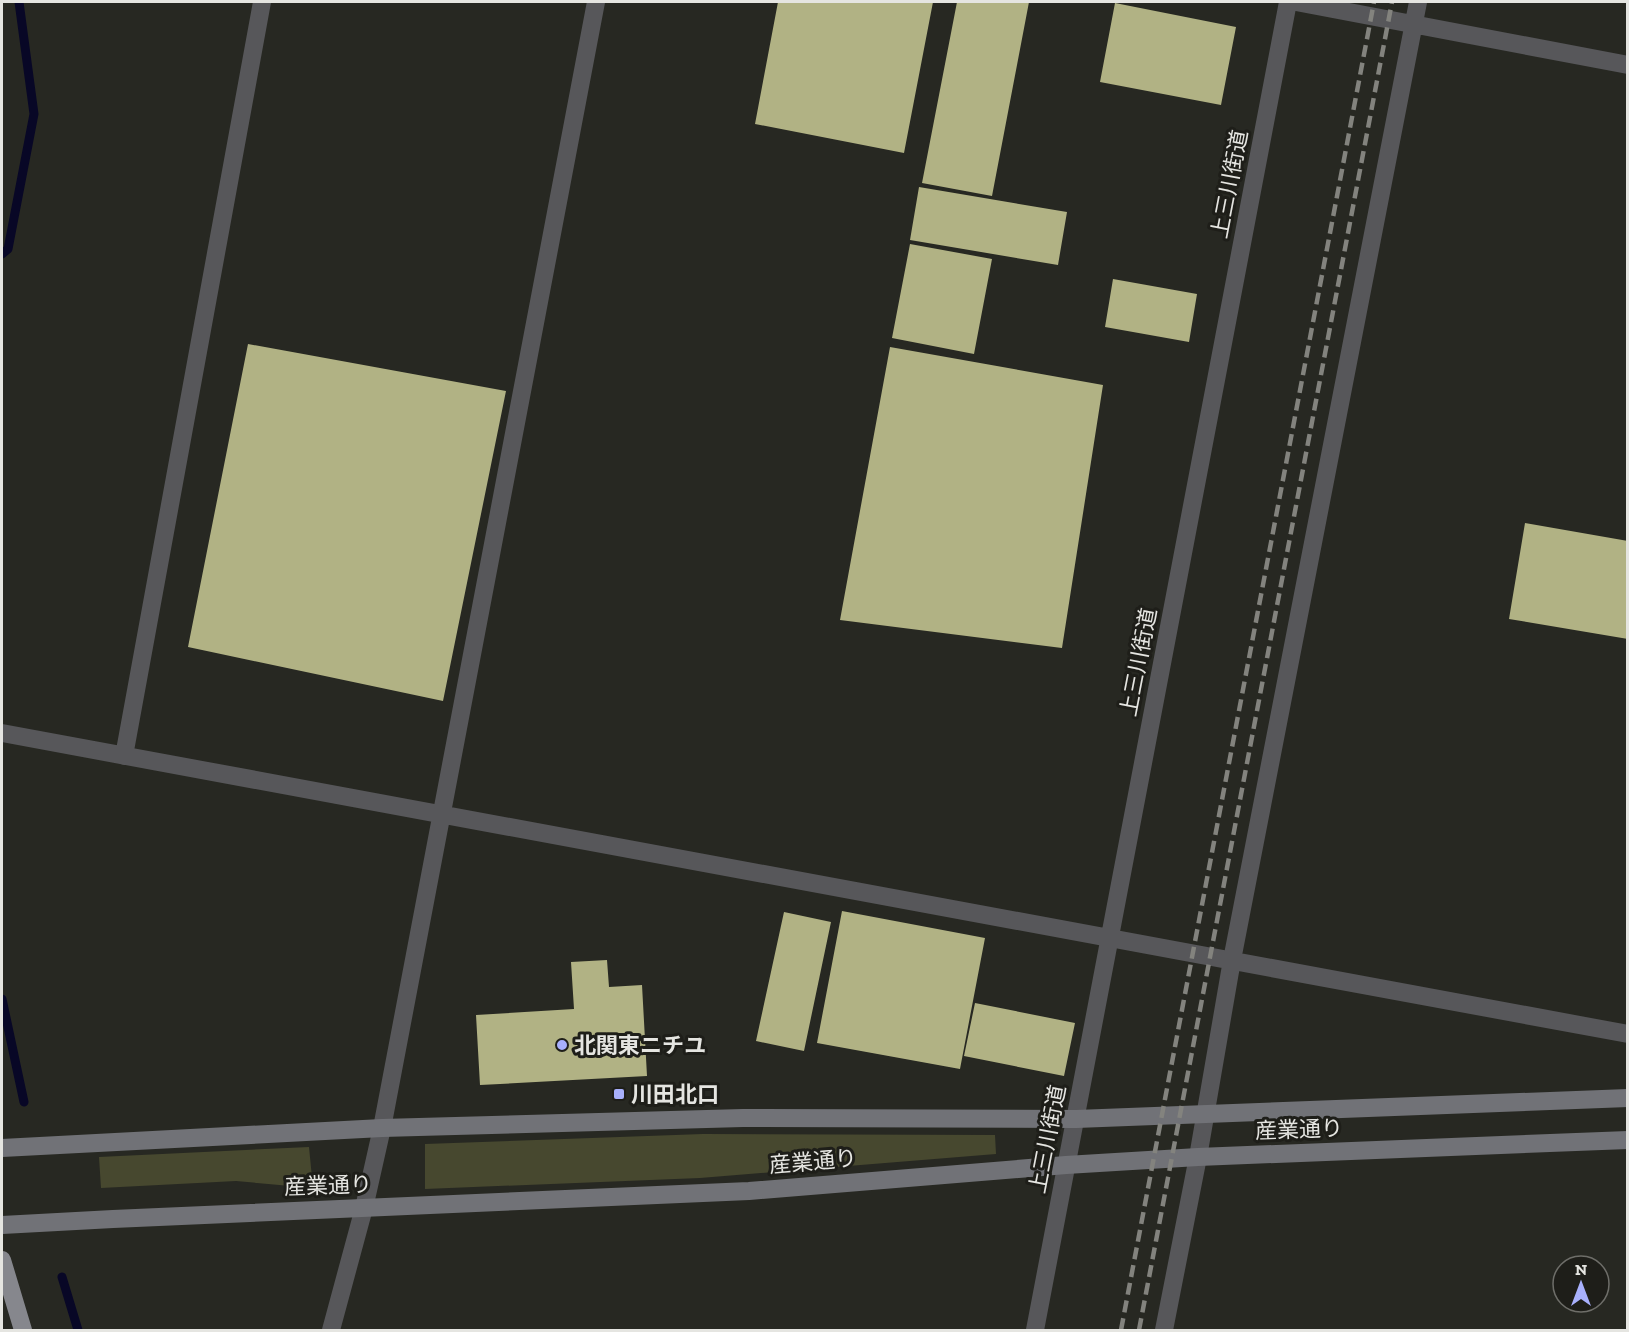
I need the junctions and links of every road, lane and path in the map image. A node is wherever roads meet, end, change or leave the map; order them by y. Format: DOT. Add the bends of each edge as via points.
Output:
graph roads {
  1 [pos="262,2"];
  2 [pos="597,2"];
  3 [pos="1288,2"];
  4 [pos="1296,2"];
  5 [pos="1418,2"];
  6 [pos="1413,24"];
  7 [pos="1628,65"];
  8 [pos="2,733"];
  9 [pos="124,756"];
  10 [pos="442,814"];
  11 [pos="1110,938"];
  12 [pos="1232,960"];
  13 [pos="1628,1034"];
  14 [pos="1628,1098"];
  15 [pos="1205,1114"];
  16 [pos="1076,1119"];
  17 [pos="382,1128"];
  18 [pos="1628,1140"];
  19 [pos="2,1148"];
  20 [pos="1198,1157"];
  21 [pos="1066,1165"];
  22 [pos="364,1208"];
  23 [pos="2,1225"];
  24 [pos="2,1260"];
  25 [pos="22,1330"];
  26 [pos="331,1330"];
  27 [pos="1035,1330"];
  28 [pos="1164,1330"];
  1 -- 9 [label="street"];
  2 -- 10 [label="street"];
  3 -- 11 [label="street, 上三川街道"];
  4 -- 6 [label="street"];
  5 -- 6 [label="street"];
  6 -- 7 [label="street"];
  6 -- 12 [label="street"];
  8 -- 9 [label="street"];
  9 -- 10 [label="street"];
  10 -- 11 [label="street"];
  10 -- 17 [label="street"];
  11 -- 12 [label="street"];
  11 -- 16 [label="street, 上三川街道"];
  12 -- 13 [label="street"];
  12 -- 15 [label="street"];
  14 -- 15 [label="street, 産業通り"];
  15 -- 16 [label="street, 産業通り"];
  15 -- 20 [label="street"];
  16 -- 17 [label="street, 産業通り" via="743,1118"];
  16 -- 21 [label="street, 上三川街道"];
  17 -- 19 [label="street, 産業通り"];
  17 -- 22 [label="street"];
  18 -- 20 [label="street, 産業通り"];
  20 -- 21 [label="street, 産業通り"];
  20 -- 28 [label="street"];
  21 -- 22 [label="street, 産業通り" via="749,1191"];
  21 -- 27 [label="street, 上三川街道"];
  22 -- 23 [label="street, 産業通り"];
  22 -- 26 [label="street"];
  24 -- 25 [label="main road"];
}
